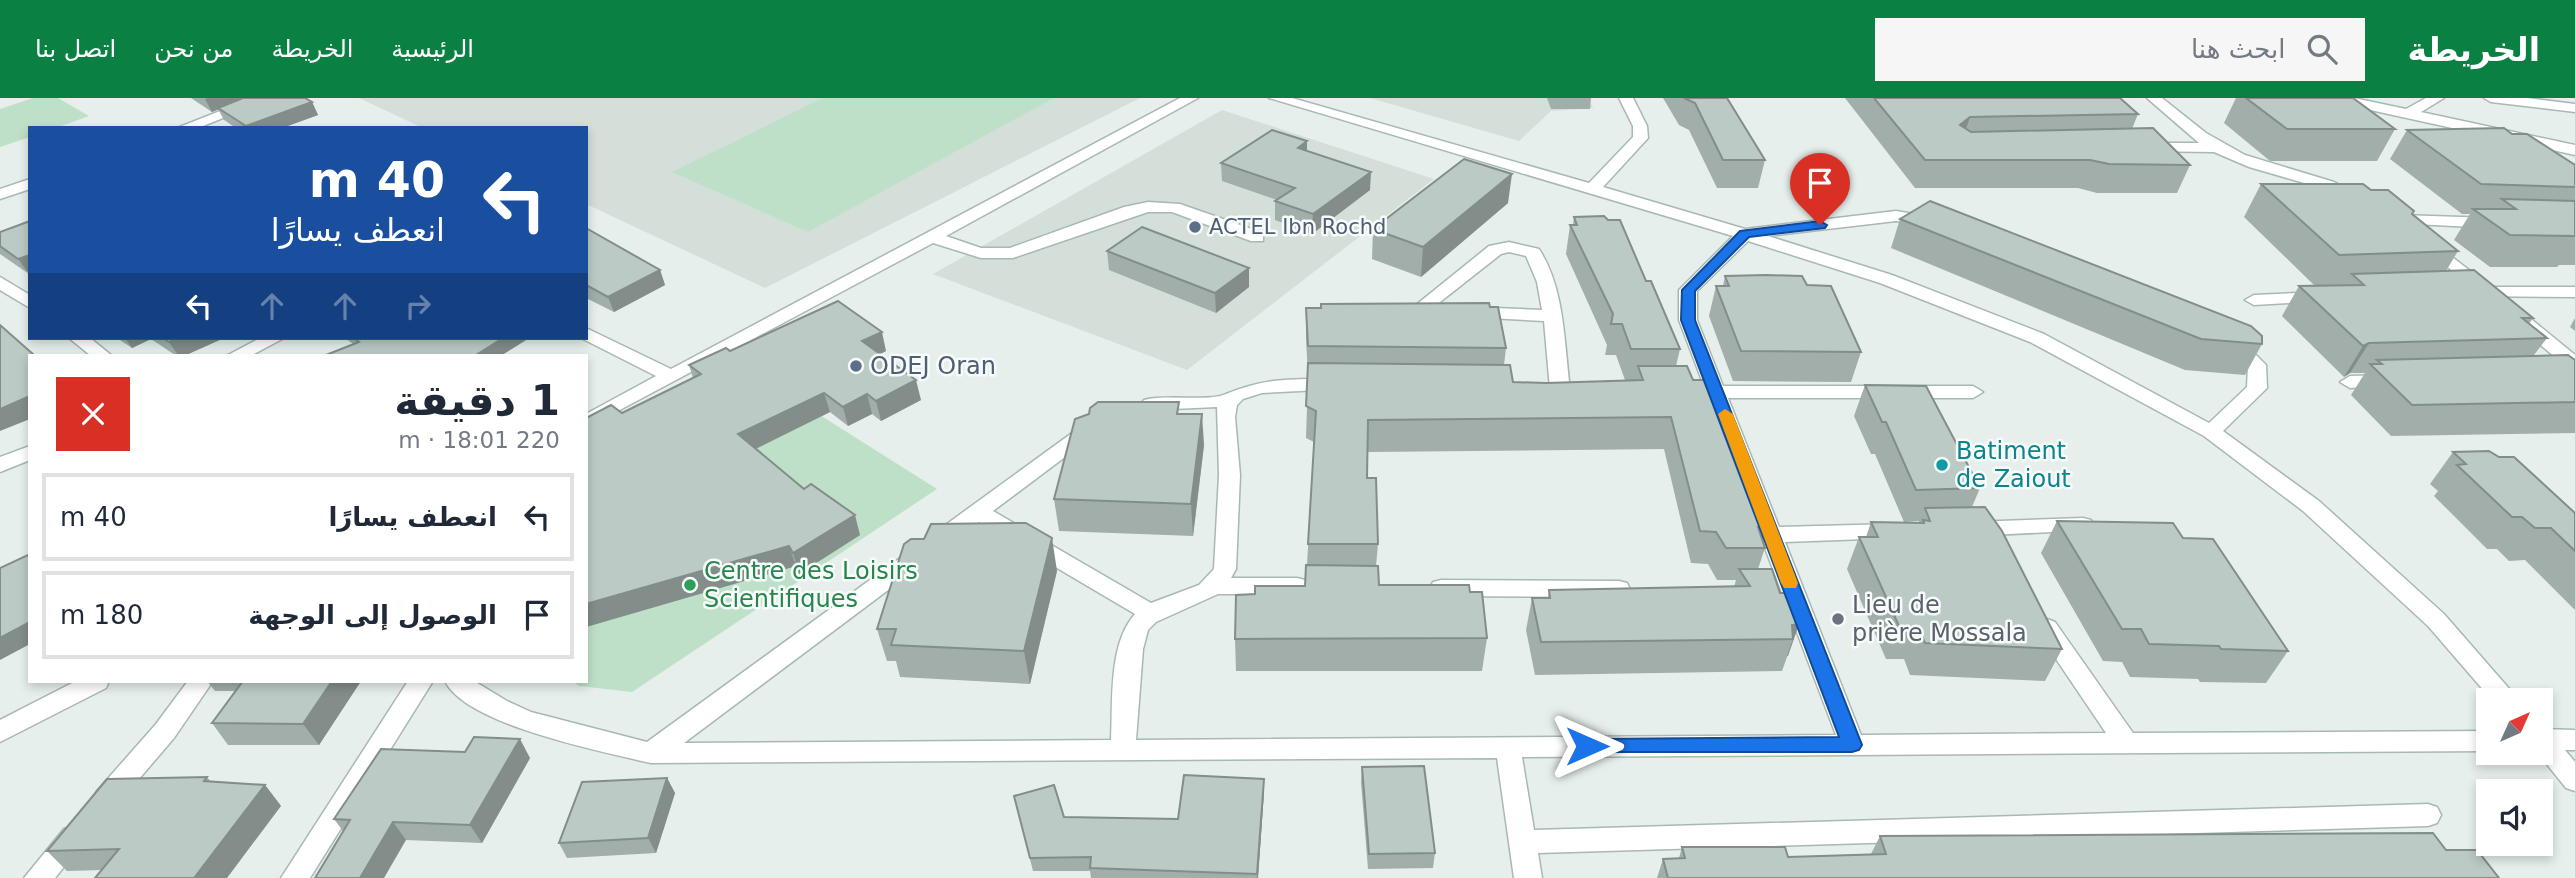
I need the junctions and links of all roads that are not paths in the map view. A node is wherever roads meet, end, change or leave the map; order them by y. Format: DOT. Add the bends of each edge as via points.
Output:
graph roads {
  1 [pos="266,98"];
  2 [pos="1191,98"];
  3 [pos="1276,98"];
  4 [pos="1626,98"];
  5 [pos="2154,98"];
  6 [pos="2334,98"];
  7 [pos="2437,98"];
  8 [pos="2491,98"];
  9 [pos="2575,108"];
  10 [pos="2408,114"];
  11 [pos="190,126"];
  12 [pos="2215,147"];
  13 [pos="2121,149"];
  14 [pos="2575,150"];
  15 [pos="28,185"];
  16 [pos="1593,188"];
  17 [pos="0,194"];
  18 [pos="2368,203"];
  19 [pos="2508,223"];
  20 [pos="1950,224"];
  21 [pos="1745,234"];
  22 [pos="933,237"];
  23 [pos="1257,237"];
  24 [pos="0,282"];
  25 [pos="2487,291"];
  26 [pos="2459,292"];
  27 [pos="2575,292"];
  28 [pos="2336,297"];
  29 [pos="2254,300"];
  30 [pos="28,302"];
  31 [pos="1551,316"];
  32 [pos="2221,332"];
  33 [pos="588,334"];
  34 [pos="81,340"];
  35 [pos="271,340"];
  36 [pos="101,354"];
  37 [pos="239,354"];
  38 [pos="2571,372"];
  39 [pos="672,377"];
  40 [pos="2403,380"];
  41 [pos="2350,382"];
  42 [pos="1355,386"];
  43 [pos="1533,389"];
  44 [pos="1560,389"];
  45 [pos="1587,390"];
  46 [pos="1691,391"];
  47 [pos="1717,392"];
  48 [pos="1973,392"];
  49 [pos="1229,400"];
  50 [pos="588,421"];
  51 [pos="2211,432"];
  52 [pos="28,453"];
  53 [pos="0,465"];
  54 [pos="979,512"];
  55 [pos="2099,524"];
  56 [pos="1978,528"];
  57 [pos="1950,529"];
  58 [pos="1909,531"];
  59 [pos="1771,535"];
  60 [pos="1993,551"];
  61 [pos="1215,586"];
  62 [pos="1325,587"];
  63 [pos="1421,587"];
  64 [pos="1641,590"];
  65 [pos="1765,591"];
  66 [pos="1793,591"];
  67 [pos="2032,608"];
  68 [pos="1151,612"];
  69 [pos="93,683"];
  70 [pos="200,683"];
  71 [pos="420,683"];
  72 [pos="459,683"];
  73 [pos="2496,688"];
  74 [pos="0,732"];
  75 [pos="2553,740"];
  76 [pos="2575,740"];
  77 [pos="2476,741"];
  78 [pos="2126,743"];
  79 [pos="1852,745"];
  80 [pos="1508,747"];
  81 [pos="1123,750"];
  82 [pos="651,753"];
  83 [pos="2553,754"];
  84 [pos="2575,780"];
  85 [pos="2428,815"];
  86 [pos="1523,842"];
  87 [pos="38,878"];
  88 [pos="295,878"];
  89 [pos="1528,878"];
  1 -- 11 [label="street"];
  2 -- 22 [label="street"];
  3 -- 16 [label="street"];
  4 -- 16 [label="street" via="1641,138"];
  5 -- 12 [label="street"];
  6 -- 10 [label="street"];
  7 -- 10 [label="street"];
  8 -- 9 [label="street"];
  10 -- 14 [label="street"];
  12 -- 13 [label="street"];
  12 -- 18 [label="street" via="2255,164 2334,186"];
  15 -- 17 [label="street"];
  16 -- 21 [label="street"];
  19 -- 25 [label="street" via="2395,218"];
  20 -- 21 [label="street" via="1896,216"];
  21 -- 47 [label="street" via="1688,290 1688,320"];
  21 -- 51 [label="street" via="1886,279 2037,338"];
  22 -- 23 [label="street" via="996,256 1130,210 1174,207"];
  22 -- 39 [label="street"];
  24 -- 30 [label="street"];
  25 -- 26 [label="street"];
  25 -- 27 [label="street"];
  25 -- 38 [label="street"];
  28 -- 29 [label="street"];
  31 -- 31 [label="street" via="1413,309 1495,250 1509,247 1533,253 1540,264"];
  31 -- 44 [label="street"];
  32 -- 51 [label="street" via="2257,366 2257,388"];
  33 -- 39 [label="street"];
  34 -- 36 [label="street"];
  35 -- 37 [label="street"];
  39 -- 50 [label="street"];
  40 -- 41 [label="street"];
  42 -- 49 [label="street" via="1287,385 1243,392"];
  43 -- 44 [label="street"];
  44 -- 45 [label="street"];
  46 -- 47 [label="street"];
  47 -- 48 [label="street"];
  47 -- 59 [label="street"];
  49 -- 54 [label="street" via="1175,402 1116,414"];
  49 -- 61 [label="street" via="1224,414 1229,447 1225,569"];
  51 -- 73 [label="street" via="2311,506 2435,620"];
  52 -- 53 [label="street"];
  54 -- 68 [label="street"];
  54 -- 82 [label="street"];
  55 -- 56 [label="street"];
  56 -- 57 [label="street"];
  56 -- 60 [label="street"];
  58 -- 59 [label="street"];
  59 -- 66 [label="street"];
  61 -- 62 [label="street"];
  61 -- 68 [label="street" via="1202,596"];
  63 -- 64 [label="street"];
  65 -- 66 [label="street"];
  66 -- 79 [label="street"];
  67 -- 78 [label="street"];
  68 -- 81 [label="street" via="1137,627 1132,645"];
  69 -- 74 [label="street"];
  70 -- 87 [label="street" via="165,731"];
  71 -- 88 [label="street"];
  72 -- 82 [label="street" via="471,695 550,729"];
  75 -- 76 [label="street"];
  77 -- 78 [label="street"];
  78 -- 79 [label="street"];
  79 -- 80 [label="street"];
  80 -- 81 [label="street"];
  80 -- 86 [label="street"];
  81 -- 82 [label="street"];
  83 -- 84 [label="street"];
  85 -- 86 [label="street"];
  86 -- 89 [label="street"];
}
